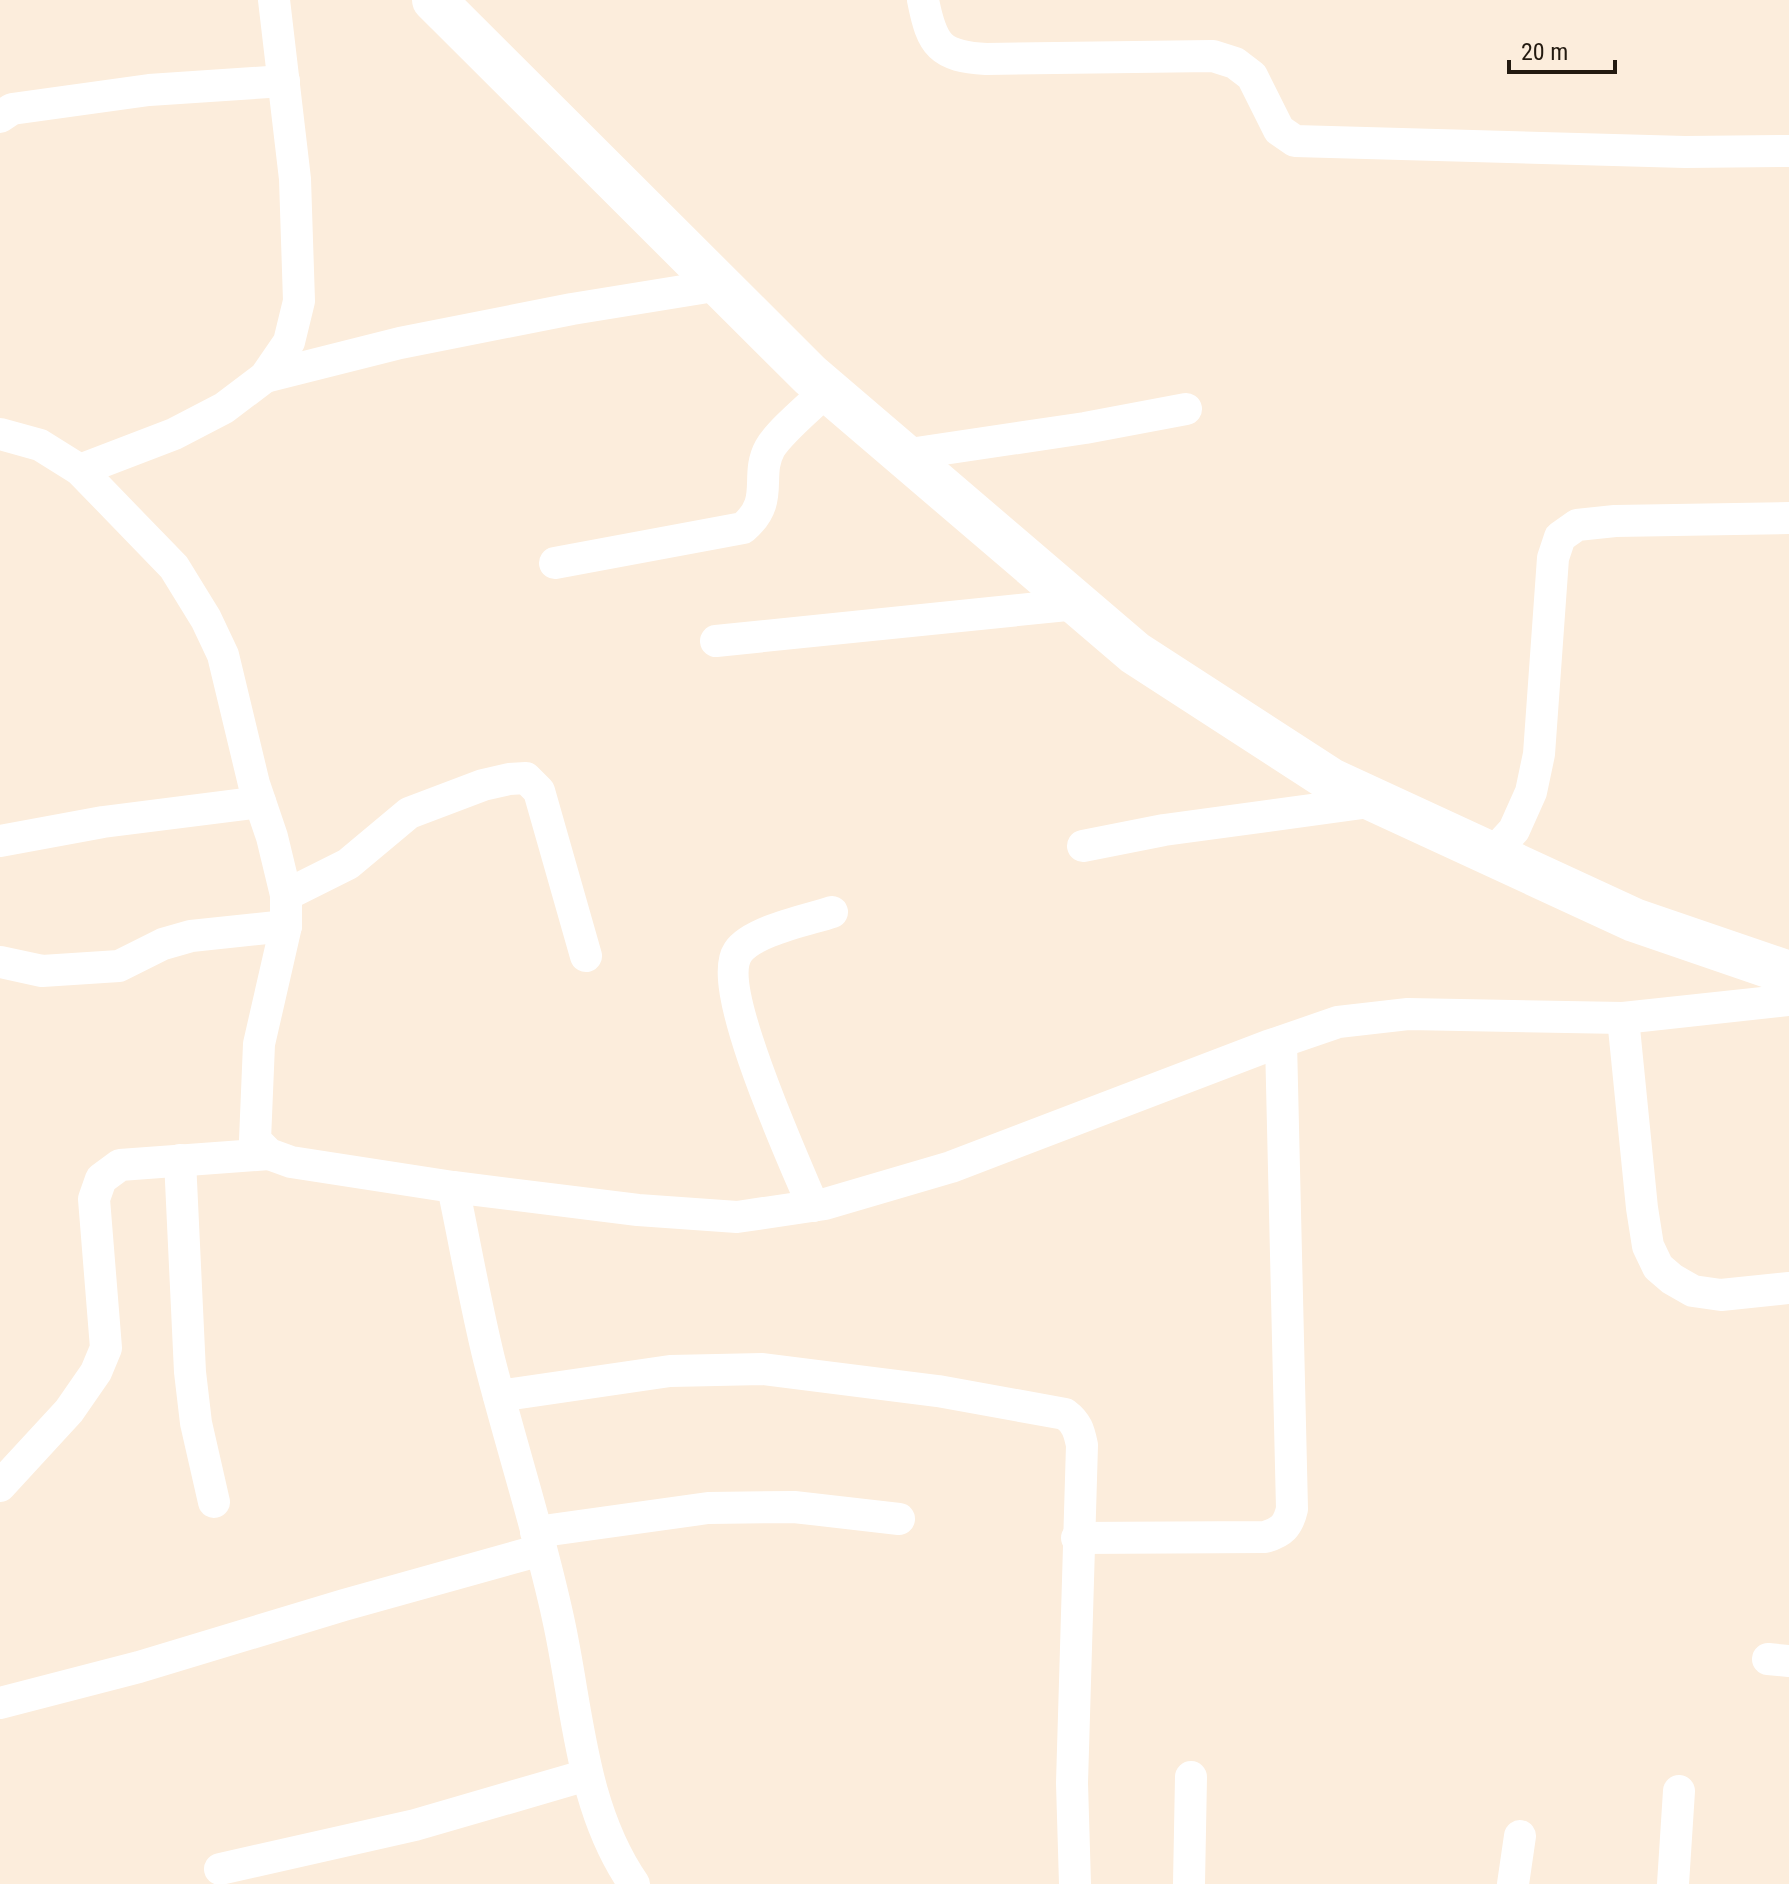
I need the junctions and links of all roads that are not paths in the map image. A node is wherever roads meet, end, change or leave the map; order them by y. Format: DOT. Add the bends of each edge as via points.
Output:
graph roads {
  1 [pos="274,0"];
  2 [pos="434,0"];
  3 [pos="923,0"];
  4 [pos="284,81"];
  5 [pos="0,117"];
  6 [pos="1789,151"];
  7 [pos="720,285"];
  8 [pos="265,377"];
  9 [pos="827,390"];
  10 [pos="1186,409"];
  11 [pos="0,434"];
  12 [pos="903,455"];
  13 [pos="80,470"];
  14 [pos="1789,518"];
  15 [pos="555,563"];
  16 [pos="1077,604"];
  17 [pos="716,641"];
  18 [pos="1377,801"];
  19 [pos="260,802"];
  20 [pos="0,841"];
  21 [pos="1083,846"];
  22 [pos="1492,854"];
  23 [pos="286,911"];
  24 [pos="832,912"];
  25 [pos="586,956"];
  26 [pos="0,962"];
  27 [pos="1789,973"];
  28 [pos="1789,1000"];
  29 [pos="1623,1018"];
  30 [pos="1281,1042"];
  31 [pos="269,1154"];
  32 [pos="180,1160"];
  33 [pos="453,1187"];
  34 [pos="813,1206"];
  35 [pos="1789,1288"];
  36 [pos="499,1396"];
  37 [pos="0,1486"];
  38 [pos="214,1502"];
  39 [pos="899,1519"];
  40 [pos="1077,1538"];
  41 [pos="538,1541"];
  42 [pos="0,1703"];
  43 [pos="587,1775"];
  44 [pos="1191,1777"];
  45 [pos="1679,1791"];
  46 [pos="1520,1836"];
  47 [pos="220,1869"];
  48 [pos="634,1884"];
  49 [pos="1075,1884"];
  50 [pos="1189,1884"];
  51 [pos="1513,1884"];
  52 [pos="1673,1884"];
  1 -- 4 [label="street"];
  2 -- 7 [label="street"];
  3 -- 6 [label="street" via="938,45 956,57 1213,56 1235,63 1252,76 1279,130 1295,141"];
  4 -- 5 [label="street" via="149,90 12,109"];
  4 -- 8 [label="street" via="295,179 299,301 289,342"];
  7 -- 8 [label="street" via="400,343"];
  7 -- 9 [label="street"];
  8 -- 13 [label="street" via="224,408 174,434"];
  9 -- 12 [label="street"];
  9 -- 15 [label="street" via="770,448 763,500 756,517 743,528"];
  10 -- 12 [label="street"];
  11 -- 13 [label="street" via="40,445"];
  12 -- 16 [label="street"];
  13 -- 19 [label="street" via="174,567 206,619 223,655"];
  14 -- 22 [label="street" via="1615,521 1577,525 1560,537 1553,558 1534,779 1514,830"];
  16 -- 17 [label="street"];
  16 -- 18 [label="street" via="1135,653 1331,780"];
  18 -- 21 [label="street"];
  18 -- 22 [label="street"];
  19 -- 20 [label="street"];
  19 -- 23 [label="street"];
  22 -- 27 [label="street" via="1634,920"];
  23 -- 25 [label="street" via="409,813 483,785 526,778 539,791"];
  23 -- 26 [label="street" via="163,944 119,966 42,971"];
  23 -- 31 [label="street" via="259,1044 255,1140"];
  24 -- 34 [label="street" via="766,933 739,949 732,963 732,984 750,1050"];
  28 -- 29 [label="street"];
  29 -- 30 [label="street" via="1408,1014 1338,1022"];
  29 -- 35 [label="street" via="1642,1208 1648,1246 1658,1267 1693,1291 1721,1295"];
  30 -- 34 [label="street" via="951,1167"];
  30 -- 40 [label="street" via="1292,1509 1288,1524 1265,1537"];
  31 -- 32 [label="street"];
  31 -- 33 [label="street" via="307,1165"];
  32 -- 37 [label="street" via="120,1165 101,1179 94,1199 106,1348 69,1411"];
  32 -- 38 [label="street" via="190,1372"];
  33 -- 34 [label="street" via="737,1217"];
  33 -- 36 [label="street"];
  36 -- 40 [label="street" via="670,1371 763,1369 938,1391 1065,1414 1079,1430 1082,1445"];
  36 -- 41 [label="street"];
  39 -- 41 [label="street" via="794,1507 708,1508"];
  40 -- 49 [label="street"];
  41 -- 42 [label="street" via="139,1667"];
  41 -- 43 [label="street"];
  43 -- 47 [label="street" via="415,1825"];
  43 -- 48 [label="street" via="614,1853"];
  44 -- 50 [label="street"];
  45 -- 52 [label="street"];
  46 -- 51 [label="street"];
}
